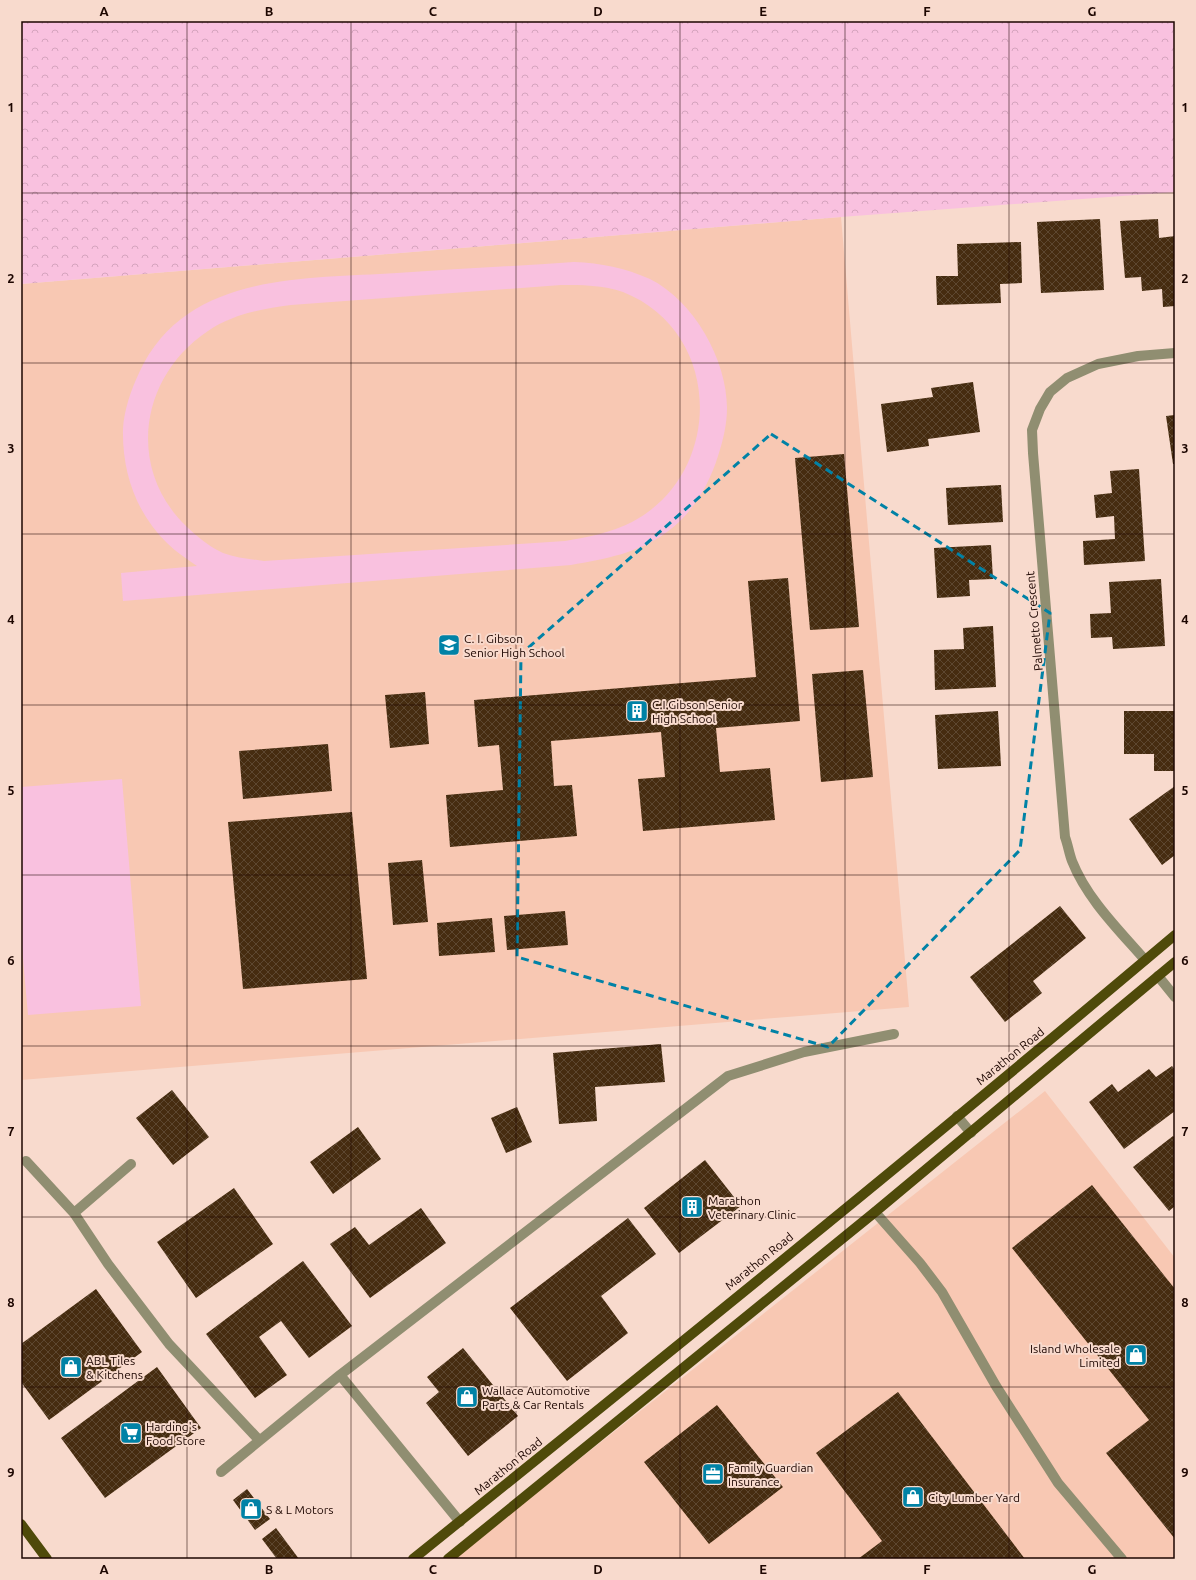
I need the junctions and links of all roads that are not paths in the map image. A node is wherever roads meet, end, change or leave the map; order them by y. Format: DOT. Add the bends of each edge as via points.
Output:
graph roads {
  1 [pos="1175,353"];
  2 [pos="1175,935"];
  3 [pos="1145,960"];
  4 [pos="1175,962"];
  5 [pos="1158,976"];
  6 [pos="1175,997"];
  7 [pos="894,1034"];
  8 [pos="957,1116"];
  9 [pos="970,1133"];
  10 [pos="26,1161"];
  11 [pos="131,1164"];
  12 [pos="875,1212"];
  13 [pos="74,1213"];
  14 [pos="340,1375"];
  15 [pos="259,1440"];
  16 [pos="221,1472"];
  17 [pos="460,1522"];
  18 [pos="21,1524"];
  19 [pos="47,1559"];
  20 [pos="413,1559"];
  21 [pos="448,1559"];
  22 [pos="1122,1559"];
  1 -- 3 [label="street, Palmetto Crescent" via="1138,356 1098,364 1067,378 1050,392 1032,430 1065,837 1072,861 1097,904"];
  2 -- 3 [label="main road, Marathon Road"];
  3 -- 8 [label="main road, Marathon Road"];
  4 -- 5 [label="main road"];
  5 -- 6 [label="street"];
  5 -- 9 [label="main road"];
  7 -- 14 [label="street" via="804,1052 728,1076"];
  8 -- 9 [label="street"];
  8 -- 17 [label="main road, Marathon Road"];
  9 -- 12 [label="main road"];
  10 -- 13 [label="street"];
  11 -- 13 [label="street"];
  12 -- 21 [label="main road"];
  12 -- 22 [label="street" via="942,1292 996,1386 1058,1483"];
  13 -- 15 [label="street" via="108,1264 169,1344"];
  14 -- 15 [label="street"];
  14 -- 17 [label="street"];
  15 -- 16 [label="street"];
  17 -- 20 [label="main road, Marathon Road"];
  18 -- 19 [label="main road"];
}
